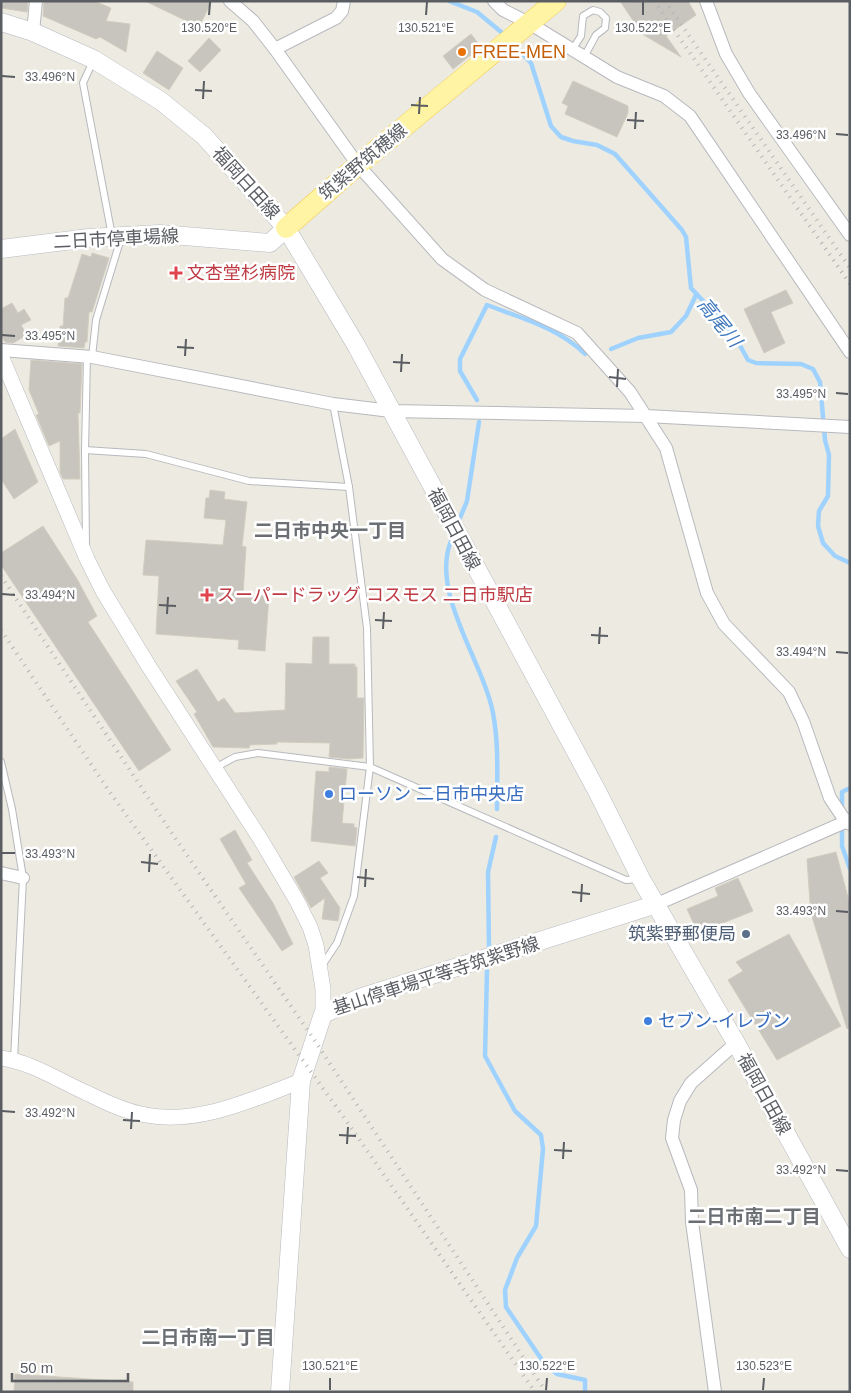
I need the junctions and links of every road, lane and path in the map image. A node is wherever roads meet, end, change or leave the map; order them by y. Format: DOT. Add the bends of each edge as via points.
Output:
graph roads {
  1 [pos="36,1"];
  2 [pos="230,1"];
  3 [pos="344,1"];
  4 [pos="494,1"];
  5 [pos="556,1"];
  6 [pos="706,1"];
  7 [pos="1,22"];
  8 [pos="525,26"];
  9 [pos="33,32"];
  10 [pos="275,49"];
  11 [pos="572,50"];
  12 [pos="584,57"];
  13 [pos="94,59"];
  14 [pos="358,165"];
  15 [pos="286,228"];
  16 [pos="850,235"];
  17 [pos="117,237"];
  18 [pos="1,249"];
  19 [pos="1,350"];
  20 [pos="850,352"];
  21 [pos="1,356"];
  22 [pos="90,357"];
  23 [pos="333,404"];
  24 [pos="391,411"];
  25 [pos="646,416"];
  26 [pos="850,428"];
  27 [pos="85,450"];
  28 [pos="349,487"];
  29 [pos="87,559"];
  30 [pos="1,762"];
  31 [pos="370,766"];
  32 [pos="214,769"];
  33 [pos="848,822"];
  34 [pos="1,873"];
  35 [pos="23,878"];
  36 [pos="641,879"];
  37 [pos="657,904"];
  38 [pos="320,968"];
  39 [pos="323,1014"];
  40 [pos="736,1043"];
  41 [pos="7,1059"];
  42 [pos="301,1081"];
  43 [pos="850,1249"];
  44 [pos="280,1392"];
  45 [pos="715,1392"];
  1 -- 9 [label="street"];
  2 -- 10 [label="street" via="253,21"];
  3 -- 10 [label="street" via="336,18"];
  4 -- 8 [label="street"];
  5 -- 8 [label="main road, 筑紫野筑穂線"];
  6 -- 16 [label="street" via="726,54 749,92"];
  7 -- 9 [label="main road, 福岡日田線"];
  8 -- 11 [label="street"];
  8 -- 14 [label="main road, 筑紫野筑穂線"];
  9 -- 13 [label="main road, 福岡日田線"];
  10 -- 14 [label="street"];
  11 -- 12 [label="street"];
  11 -- 12 [label="lane" via="581,36 583,16 593,10 600,12 606,18 605,28 596,35"];
  12 -- 20 [label="street" via="617,77 664,96 690,116"];
  13 -- 15 [label="main road, 福岡日田線" via="161,101 204,136"];
  13 -- 17 [label="lane" via="83,83"];
  14 -- 15 [label="main road, 筑紫野筑穂線"];
  14 -- 25 [label="street" via="442,258 485,290 577,333 614,373"];
  15 -- 17 [label="main road, 二日市停車場線" via="270,243 160,234"];
  15 -- 24 [label="main road, 福岡日田線"];
  17 -- 18 [label="main road, 二日市停車場線"];
  17 -- 22 [label="lane"];
  19 -- 22 [label="street"];
  21 -- 29 [label="street"];
  22 -- 23 [label="street"];
  22 -- 27 [label="lane"];
  23 -- 24 [label="street"];
  23 -- 28 [label="lane"];
  24 -- 25 [label="street"];
  24 -- 36 [label="main road, 福岡日田線" via="597,791"];
  25 -- 26 [label="street"];
  25 -- 33 [label="street" via="666,448 707,593 724,624 789,692 830,798"];
  27 -- 28 [label="lane" via="146,454 249,481"];
  27 -- 29 [label="lane"];
  28 -- 31 [label="lane" via="368,628"];
  29 -- 32 [label="street" via="108,599"];
  30 -- 35 [label="lane"];
  31 -- 32 [label="lane" via="258,754 236,757"];
  31 -- 36 [label="lane" via="626,880"];
  31 -- 38 [label="lane" via="354,896 337,943"];
  32 -- 38 [label="street" via="261,840 310,927"];
  33 -- 37 [label="street"];
  34 -- 35 [label="street"];
  35 -- 41 [label="lane"];
  36 -- 37 [label="main road, 福岡日田線"];
  37 -- 39 [label="main road, 基山停車場平等寺筑紫野線" via="362,997"];
  37 -- 40 [label="main road, 福岡日田線"];
  38 -- 39 [label="street"];
  39 -- 42 [label="main road, 基山停車場平等寺筑紫野線"];
  40 -- 43 [label="main road, 福岡日田線"];
  40 -- 45 [label="street" via="691,1083 680,1101 672,1138 691,1190 692,1222"];
  41 -- 42 [label="street" via="46,1071 114,1106 147,1116 207,1113"];
  42 -- 44 [label="main road, 基山停車場平等寺筑紫野線"];
}
